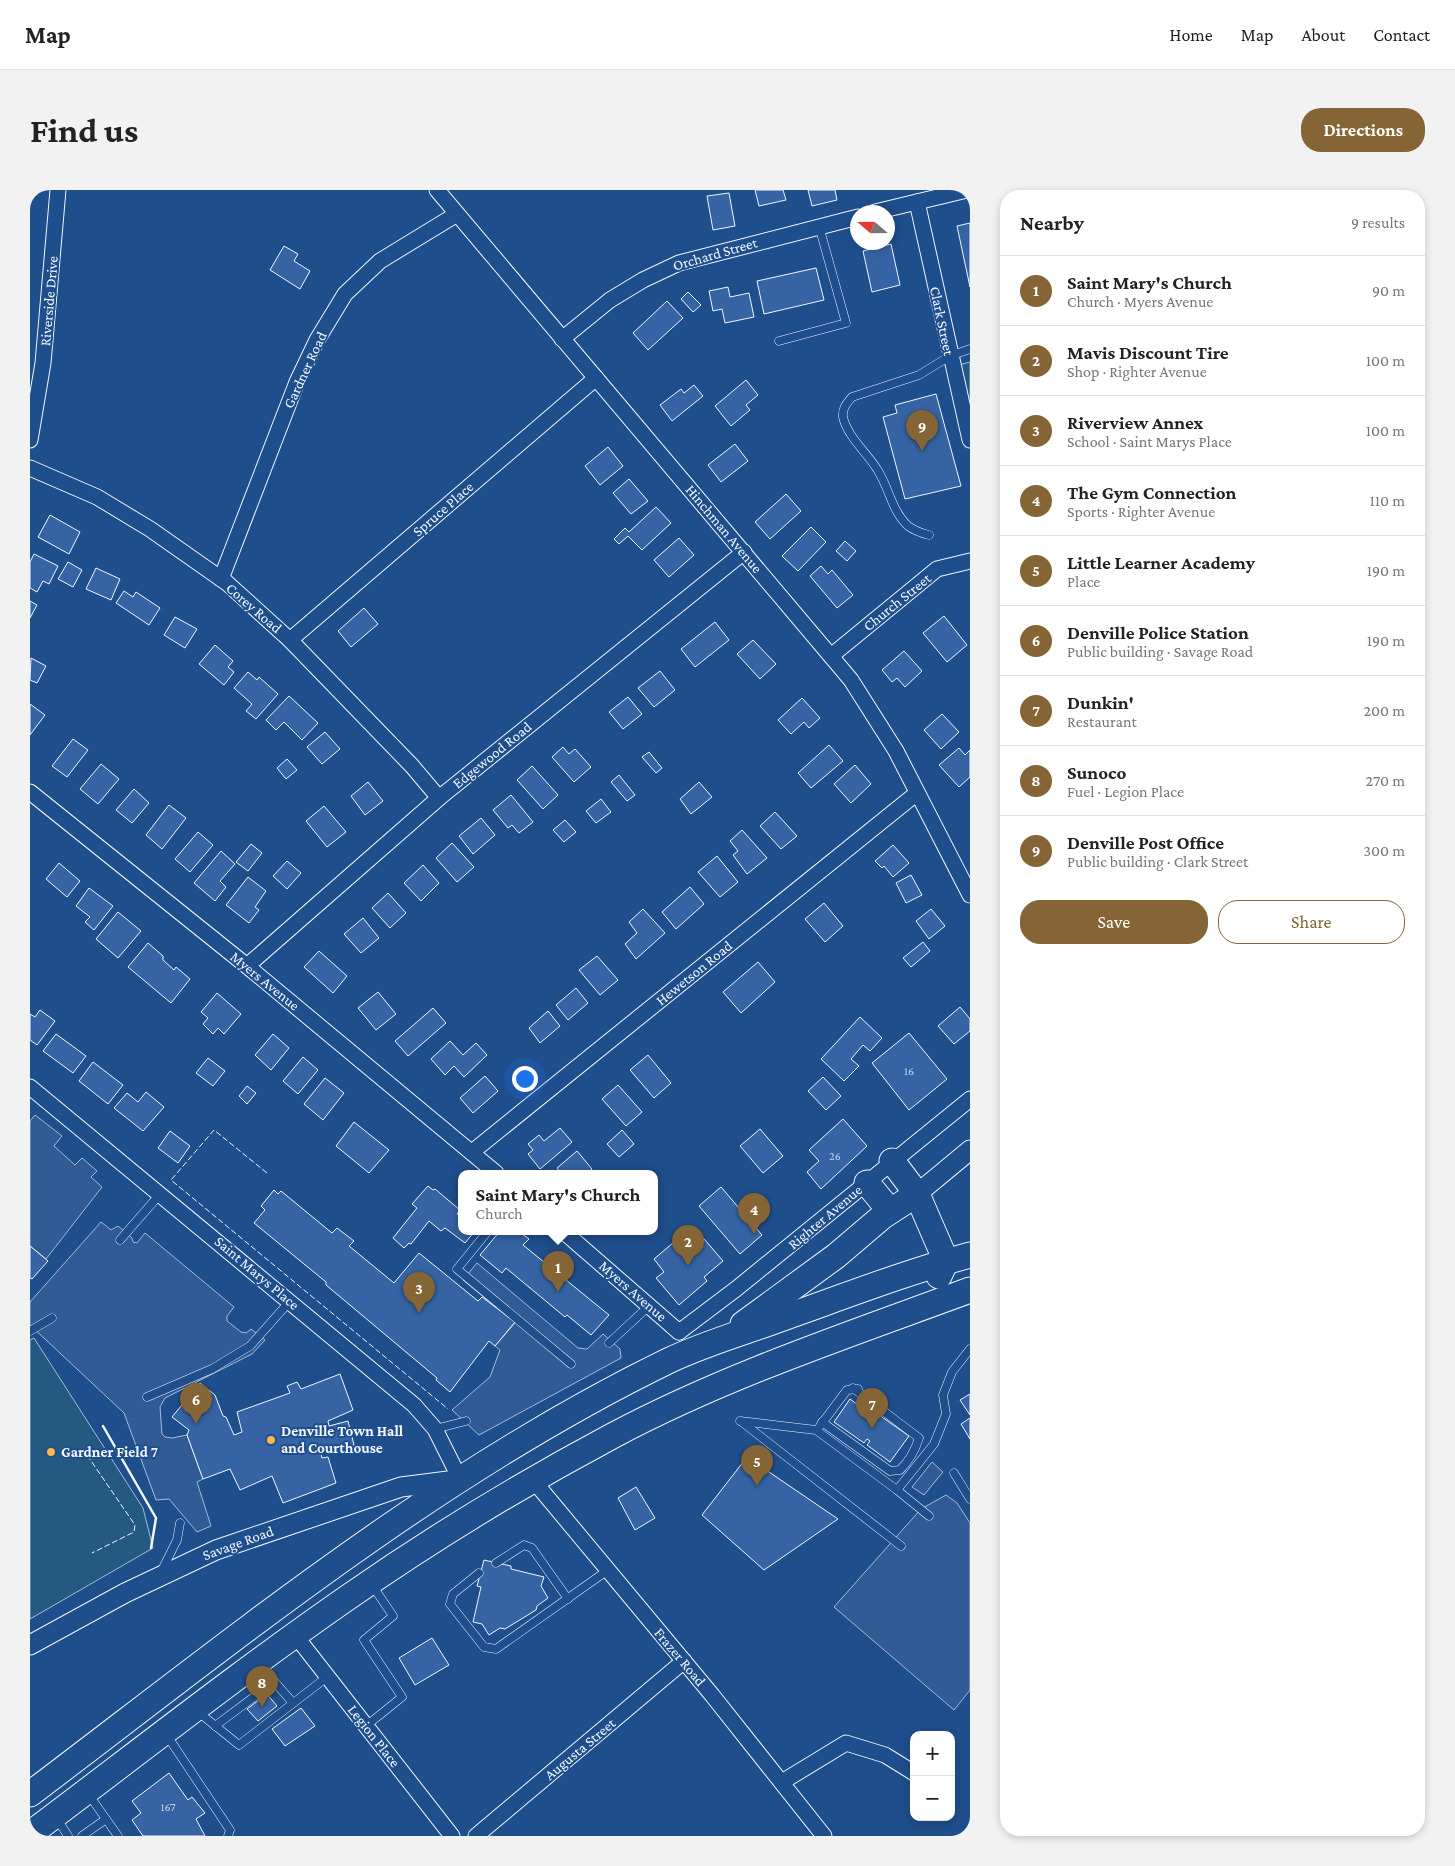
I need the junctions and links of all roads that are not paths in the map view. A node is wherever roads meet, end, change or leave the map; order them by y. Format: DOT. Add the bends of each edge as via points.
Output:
graph roads {
  1 [pos="58,190"];
  2 [pos="437,190"];
  3 [pos="967,190"];
  4 [pos="917,202"];
  5 [pos="895,207"];
  6 [pos="458,214"];
  7 [pos="850,219"];
  8 [pos="820,226"];
  9 [pos="562,339"];
  10 [pos="779,341"];
  11 [pos="970,349"];
  12 [pos="950,356"];
  13 [pos="596,378"];
  14 [pos="30,440"];
  15 [pos="970,440"];
  16 [pos="30,468"];
  17 [pos="929,535"];
  18 [pos="744,552"];
  19 [pos="970,561"];
  20 [pos="221,579"];
  21 [pos="290,640"];
  22 [pos="831,656"];
  23 [pos="30,792"];
  24 [pos="917,793"];
  25 [pos="439,798"];
  26 [pos="970,895"];
  27 [pos="248,966"];
  28 [pos="30,1087"];
  29 [pos="970,1099"];
  30 [pos="970,1150"];
  31 [pos="472,1152"];
  32 [pos="892,1161"];
  33 [pos="493,1170"];
  34 [pos="866,1182"];
  35 [pos="161,1194"];
  36 [pos="917,1194"];
  37 [pos="890,1211"];
  38 [pos="485,1235"];
  39 [pos="568,1235"];
  40 [pos="120,1240"];
  41 [pos="970,1255"];
  42 [pos="946,1261"];
  43 [pos="970,1290"];
  44 [pos="291,1300"];
  45 [pos="650,1305"];
  46 [pos="902,1313"];
  47 [pos="52,1318"];
  48 [pos="30,1331"];
  49 [pos="679,1332"];
  50 [pos="719,1341"];
  51 [pos="609,1343"];
  52 [pos="970,1349"];
  53 [pos="670,1360"];
  54 [pos="571,1364"];
  55 [pos="853,1388"];
  56 [pos="147,1397"];
  57 [pos="466,1421"];
  58 [pos="822,1422"];
  59 [pos="436,1429"];
  60 [pos="816,1430"];
  61 [pos="934,1444"];
  62 [pos="954,1473"];
  63 [pos="460,1479"];
  64 [pos="533,1480"];
  65 [pos="897,1490"];
  66 [pos="970,1499"];
  67 [pos="929,1516"];
  68 [pos="180,1523"];
  69 [pos="901,1546"];
  70 [pos="496,1563"];
  71 [pos="608,1570"];
  72 [pos="479,1573"];
  73 [pos="159,1576"];
  74 [pos="370,1582"];
  75 [pos="568,1598"];
  76 [pos="295,1635"];
  77 [pos="30,1646"];
  78 [pos="684,1661"];
  79 [pos="258,1663"];
  80 [pos="327,1676"];
  81 [pos="274,1682"];
  82 [pos="292,1703"];
  83 [pos="195,1710"];
  84 [pos="216,1726"];
  85 [pos="366,1726"];
  86 [pos="165,1733"];
  87 [pos="910,1771"];
  88 [pos="782,1782"];
  89 [pos="86,1792"];
  90 [pos="30,1794"];
  91 [pos="55,1815"];
  92 [pos="106,1819"];
  93 [pos="30,1834"];
  94 [pos="68,1836"];
  95 [pos="82,1836"];
  96 [pos="118,1836"];
  97 [pos="228,1836"];
  98 [pos="452,1836"];
  99 [pos="476,1836"];
  100 [pos="824,1836"];
  1 -- 14 [label="street, Riverside Drive" via="43,363"];
  2 -- 6 [label="street, Hinchman Avenue"];
  3 -- 4 [label="street"];
  4 -- 5 [label="street"];
  4 -- 12 [label="street, Clark Street"];
  6 -- 9 [label="street, Hinchman Avenue"];
  6 -- 20 [label="street, Gardner Road" via="380,261 344,294 296,382"];
  7 -- 8 [label="street, Orchard Street"];
  8 -- 9 [label="street, Orchard Street" via="678,263 610,300"];
  8 -- 10 [label="lane" via="846,323"];
  9 -- 13 [label="street, Hinchman Avenue"];
  11 -- 12 [label="lane"];
  12 -- 15 [label="street, Clark Street"];
  12 -- 17 [label="lane" via="919,375 852,397 844,406 846,425 878,470 891,503 907,525"];
  13 -- 18 [label="street, Hinchman Avenue"];
  13 -- 21 [label="street, Spruce Place"];
  16 -- 20 [label="street, Corey Road" via="96,497 150,529"];
  18 -- 22 [label="street, Hinchman Avenue"];
  18 -- 25 [label="street, Edgewood Road"];
  19 -- 22 [label="street, Church Street" via="937,569"];
  20 -- 21 [label="street, Corey Road"];
  21 -- 25 [label="street, Corey Road"];
  22 -- 24 [label="street, Hinchman Avenue" via="865,700"];
  23 -- 27 [label="street, Myers Avenue"];
  24 -- 26 [label="street, Hinchman Avenue"];
  24 -- 31 [label="street, Hewetson Road"];
  25 -- 27 [label="street, Edgewood Road"];
  27 -- 31 [label="street, Myers Avenue"];
  28 -- 35 [label="street, Saint Marys Place"];
  29 -- 32 [label="street, Righter Avenue"];
  30 -- 36 [label="street"];
  31 -- 33 [label="street, Myers Avenue"];
  32 -- 34 [label="street, Righter Avenue"];
  32 -- 36 [label="highway"];
  34 -- 37 [label="highway"];
  34 -- 49 [label="street, Righter Avenue" via="743,1284"];
  35 -- 40 [label="lane"];
  35 -- 44 [label="street, Saint Marys Place"];
  36 -- 37 [label="highway"];
  36 -- 42 [label="highway"];
  37 -- 50 [label="highway" via="836,1256"];
  38 -- 54 [label="lane" via="457,1269"];
  39 -- 45 [label="street, Myers Avenue"];
  41 -- 42 [label="highway"];
  42 -- 46 [label="highway" via="940,1275"];
  42 -- 50 [label="highway"];
  43 -- 46 [label="highway"];
  44 -- 56 [label="lane" via="250,1346 212,1369"];
  44 -- 59 [label="street, Saint Marys Place" via="414,1405"];
  45 -- 49 [label="street, Myers Avenue"];
  45 -- 51 [label="lane"];
  46 -- 64 [label="highway" via="724,1384 617,1434"];
  47 -- 48 [label="lane"];
  49 -- 53 [label="street, Myers Avenue"];
  50 -- 53 [label="highway"];
  52 -- 61 [label="lane" via="952,1372 943,1395 946,1414"];
  53 -- 63 [label="highway" via="582,1406"];
  55 -- 58 [label="lane" via="847,1390"];
  55 -- 58 [label="lane" via="919,1438 906,1464 900,1470 890,1471"];
  55 -- 61 [label="lane"];
  57 -- 59 [label="lane"];
  58 -- 60 [label="lane"];
  59 -- 63 [label="street, Saint Marys Place"];
  60 -- 65 [label="lane"];
  60 -- 69 [label="lane" via="740,1421"];
  61 -- 65 [label="lane"];
  62 -- 66 [label="lane"];
  63 -- 73 [label="street, Savage Road" via="401,1487 216,1550"];
  63 -- 90 [label="highway" via="332,1567"];
  64 -- 71 [label="street, Frazer Road"];
  64 -- 74 [label="highway"];
  65 -- 67 [label="lane"];
  68 -- 73 [label="lane" via="177,1540"];
  70 -- 75 [label="lane" via="524,1545 532,1548"];
  71 -- 75 [label="lane"];
  71 -- 78 [label="street, Frazer Road"];
  72 -- 75 [label="lane" via="453,1594 450,1604 484,1647 496,1649"];
  73 -- 77 [label="street, Savage Road"];
  74 -- 76 [label="highway"];
  74 -- 85 [label="lane" via="393,1616 364,1640 402,1696"];
  76 -- 79 [label="highway"];
  76 -- 80 [label="street, Legion Place"];
  78 -- 88 [label="street, Frazer Road"];
  78 -- 99 [label="street, Augusta Street"];
  79 -- 81 [label="lane"];
  79 -- 83 [label="highway"];
  80 -- 82 [label="lane"];
  80 -- 85 [label="street, Legion Place"];
  81 -- 82 [label="lane"];
  81 -- 84 [label="lane"];
  82 -- 84 [label="lane" via="238,1745"];
  83 -- 84 [label="lane"];
  83 -- 86 [label="highway"];
  85 -- 98 [label="street, Legion Place"];
  86 -- 89 [label="highway"];
  86 -- 97 [label="lane" via="230,1830"];
  87 -- 88 [label="street" via="885,1755 846,1743"];
  88 -- 100 [label="street, Frazer Road"];
  89 -- 91 [label="highway"];
  89 -- 92 [label="lane"];
  91 -- 93 [label="highway"];
  91 -- 94 [label="lane"];
  92 -- 95 [label="lane"];
  92 -- 96 [label="lane"];
}
